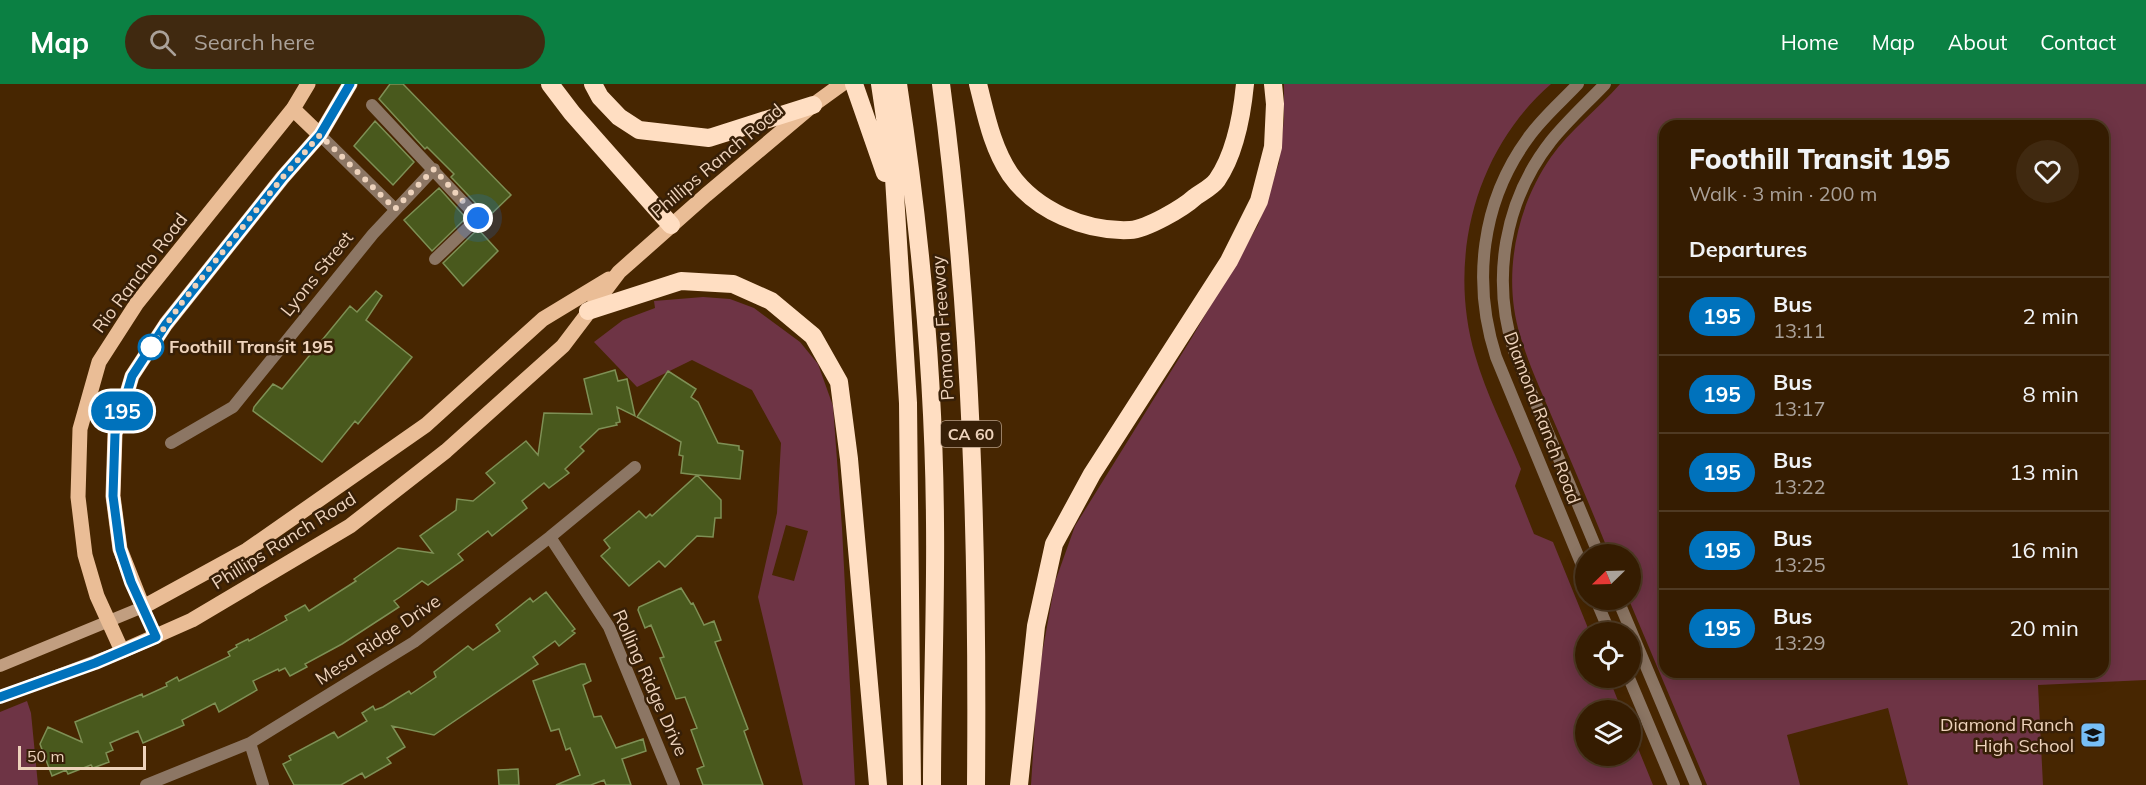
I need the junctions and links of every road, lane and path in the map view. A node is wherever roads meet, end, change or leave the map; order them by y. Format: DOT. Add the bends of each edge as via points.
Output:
graph roads {
  1 [pos="308,84"];
  2 [pos="350,84"];
  3 [pos="550,84"];
  4 [pos="593,84"];
  5 [pos="842,84"];
  6 [pos="854,84"];
  7 [pos="880,84"];
  8 [pos="898,84"];
  9 [pos="941,84"];
  10 [pos="978,84"];
  11 [pos="1245,84"];
  12 [pos="1273,84"];
  13 [pos="1578,84"];
  14 [pos="1605,84"];
  15 [pos="372,105"];
  16 [pos="813,105"];
  17 [pos="293,109"];
  18 [pos="320,135"];
  19 [pos="434,169"];
  20 [pos="896,206"];
  21 [pos="395,209"];
  22 [pos="671,225"];
  23 [pos="435,259"];
  24 [pos="619,272"];
  25 [pos="588,311"];
  26 [pos="171,443"];
  27 [pos="635,467"];
  28 [pos="550,537"];
  29 [pos="1594,544"];
  30 [pos="1575,548"];
  31 [pos="142,607"];
  32 [pos="1622,610"];
  33 [pos="109,621"];
  34 [pos="156,637"];
  35 [pos="122,651"];
  36 [pos="0,666"];
  37 [pos="1633,688"];
  38 [pos="0,697"];
  39 [pos="250,743"];
  40 [pos="146,785"];
  41 [pos="263,785"];
  42 [pos="674,785"];
  43 [pos="878,785"];
  44 [pos="912,785"];
  45 [pos="932,785"];
  46 [pos="976,785"];
  47 [pos="1019,785"];
  48 [pos="1674,785"];
  49 [pos="1696,785"];
  1 -- 17 [label="main road, Rio Rancho Road"];
  2 -- 18 [label="main road"];
  3 -- 22 [label="highway"];
  4 -- 16 [label="highway" via="619,117 639,130 709,138"];
  5 -- 16 [label="main road, Phillips Ranch Road"];
  6 -- 20 [label="highway"];
  7 -- 20 [label="highway"];
  8 -- 45 [label="highway" via="908,146 931,409 935,522"];
  9 -- 46 [label="highway, Pomona Freeway / CA 60" via="953,173 971,438"];
  10 -- 11 [label="highway" via="993,143 1011,175 1033,198 1062,218 1132,230 1181,209 1216,180 1236,138"];
  12 -- 47 [label="highway" via="1273,147 1259,201 1229,261 1092,474 1054,544 1036,626"];
  13 -- 30 [label="street, Diamond Ranch Road" via="1530,136 1504,178 1487,231 1482,281 1486,321 1496,357"];
  14 -- 29 [label="street, Diamond Ranch Road" via="1552,140 1531,170 1505,244 1503,282 1514,351"];
  15 -- 19 [label="street"];
  16 -- 22 [label="main road, Phillips Ranch Road"];
  17 -- 18 [label="main road"];
  17 -- 33 [label="main road, Rio Rancho Road" via="137,303 99,362 80,429 78,498 84,555"];
  18 -- 21 [label="street"];
  18 -- 31 [label="main road" via="166,324 132,376 115,434 113,496 120,549"];
  19 -- 21 [label="street, Lyons Street"];
  19 -- 23 [label="street" via="478,218"];
  20 -- 44 [label="highway" via="908,403"];
  21 -- 26 [label="street, Lyons Street" via="232,407"];
  22 -- 24 [label="main road, Phillips Ranch Road"];
  24 -- 25 [label="main road, Phillips Ranch Road"];
  24 -- 31 [label="main road, Phillips Ranch Road" via="543,319 426,425 247,550"];
  25 -- 34 [label="main road, Phillips Ranch Road" via="563,346 530,376 446,451 350,526 250,587"];
  25 -- 43 [label="highway" via="681,281 733,284 771,301 813,336 839,382"];
  27 -- 28 [label="street, Mesa Ridge Drive"];
  28 -- 39 [label="street, Mesa Ridge Drive" via="414,642"];
  28 -- 42 [label="street, Rolling Ridge Drive" via="609,627"];
  31 -- 33 [label="main road, Phillips Ranch Road"];
  31 -- 34 [label="main road"];
  32 -- 49 [label="street"];
  33 -- 35 [label="main road, Rio Rancho Road"];
  33 -- 36 [label="main road, Phillips Ranch Road"];
  34 -- 35 [label="main road, Phillips Ranch Road"];
  35 -- 38 [label="main road, Phillips Ranch Road"];
  37 -- 48 [label="street"];
  39 -- 40 [label="street, Mesa Ridge Drive"];
  39 -- 41 [label="street"];
}
